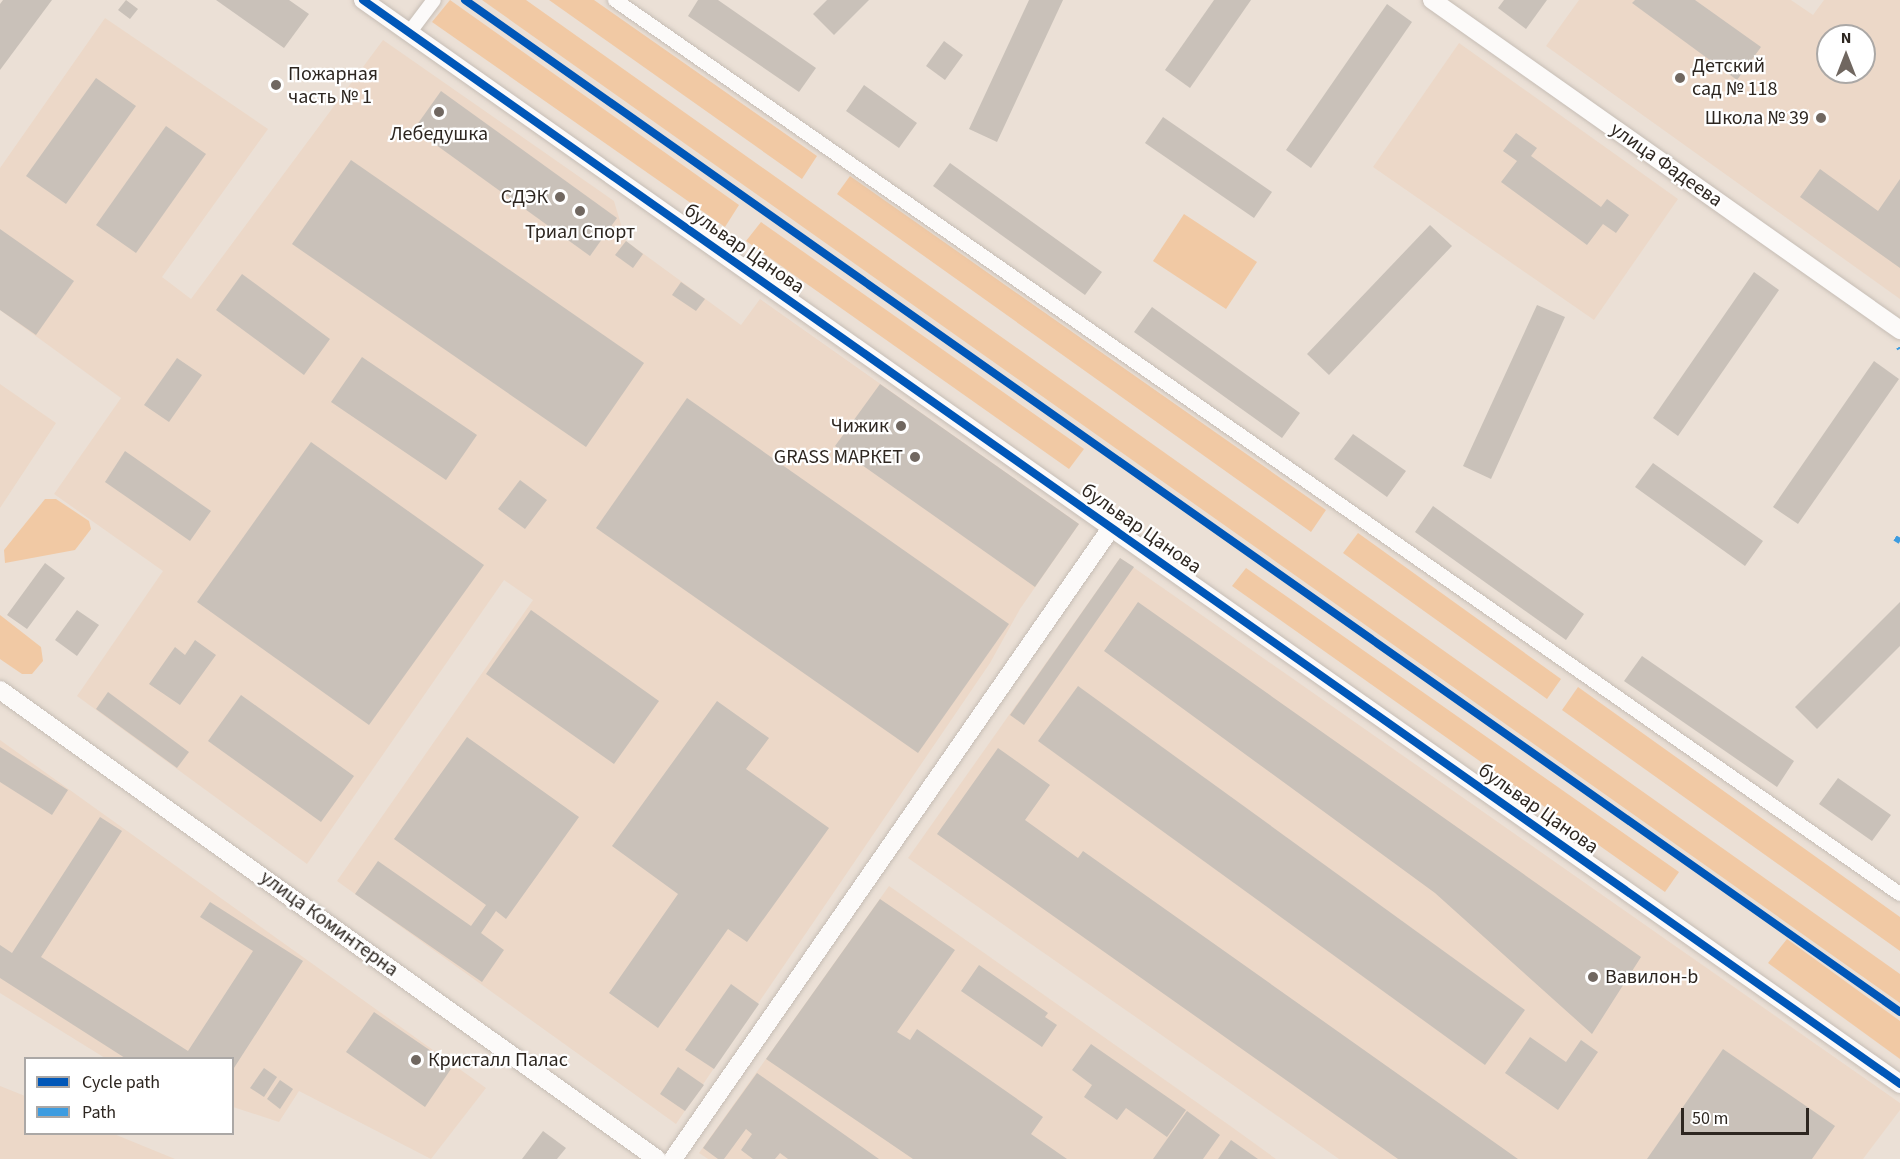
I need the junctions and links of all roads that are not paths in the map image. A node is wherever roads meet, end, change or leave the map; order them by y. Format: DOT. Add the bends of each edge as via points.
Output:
graph roads {
  1 [pos="363,0"];
  2 [pos="434,0"];
  3 [pos="615,0"];
  4 [pos="1432,0"];
  5 [pos="409,33"];
  6 [pos="1900,330"];
  7 [pos="1111,528"];
  8 [pos="0,690"];
  9 [pos="1900,894"];
  10 [pos="1900,1084"];
  11 [pos="657,1159"];
  12 [pos="674,1159"];
  1 -- 5 [label="street, бульвар Цанова"];
  2 -- 5 [label="street"];
  3 -- 9 [label="street"];
  4 -- 6 [label="street, улица Фадеева"];
  5 -- 7 [label="street, бульвар Цанова"];
  7 -- 10 [label="street, бульвар Цанова"];
  7 -- 12 [label="street"];
  8 -- 11 [label="street, улица Коминтерна"];
}
